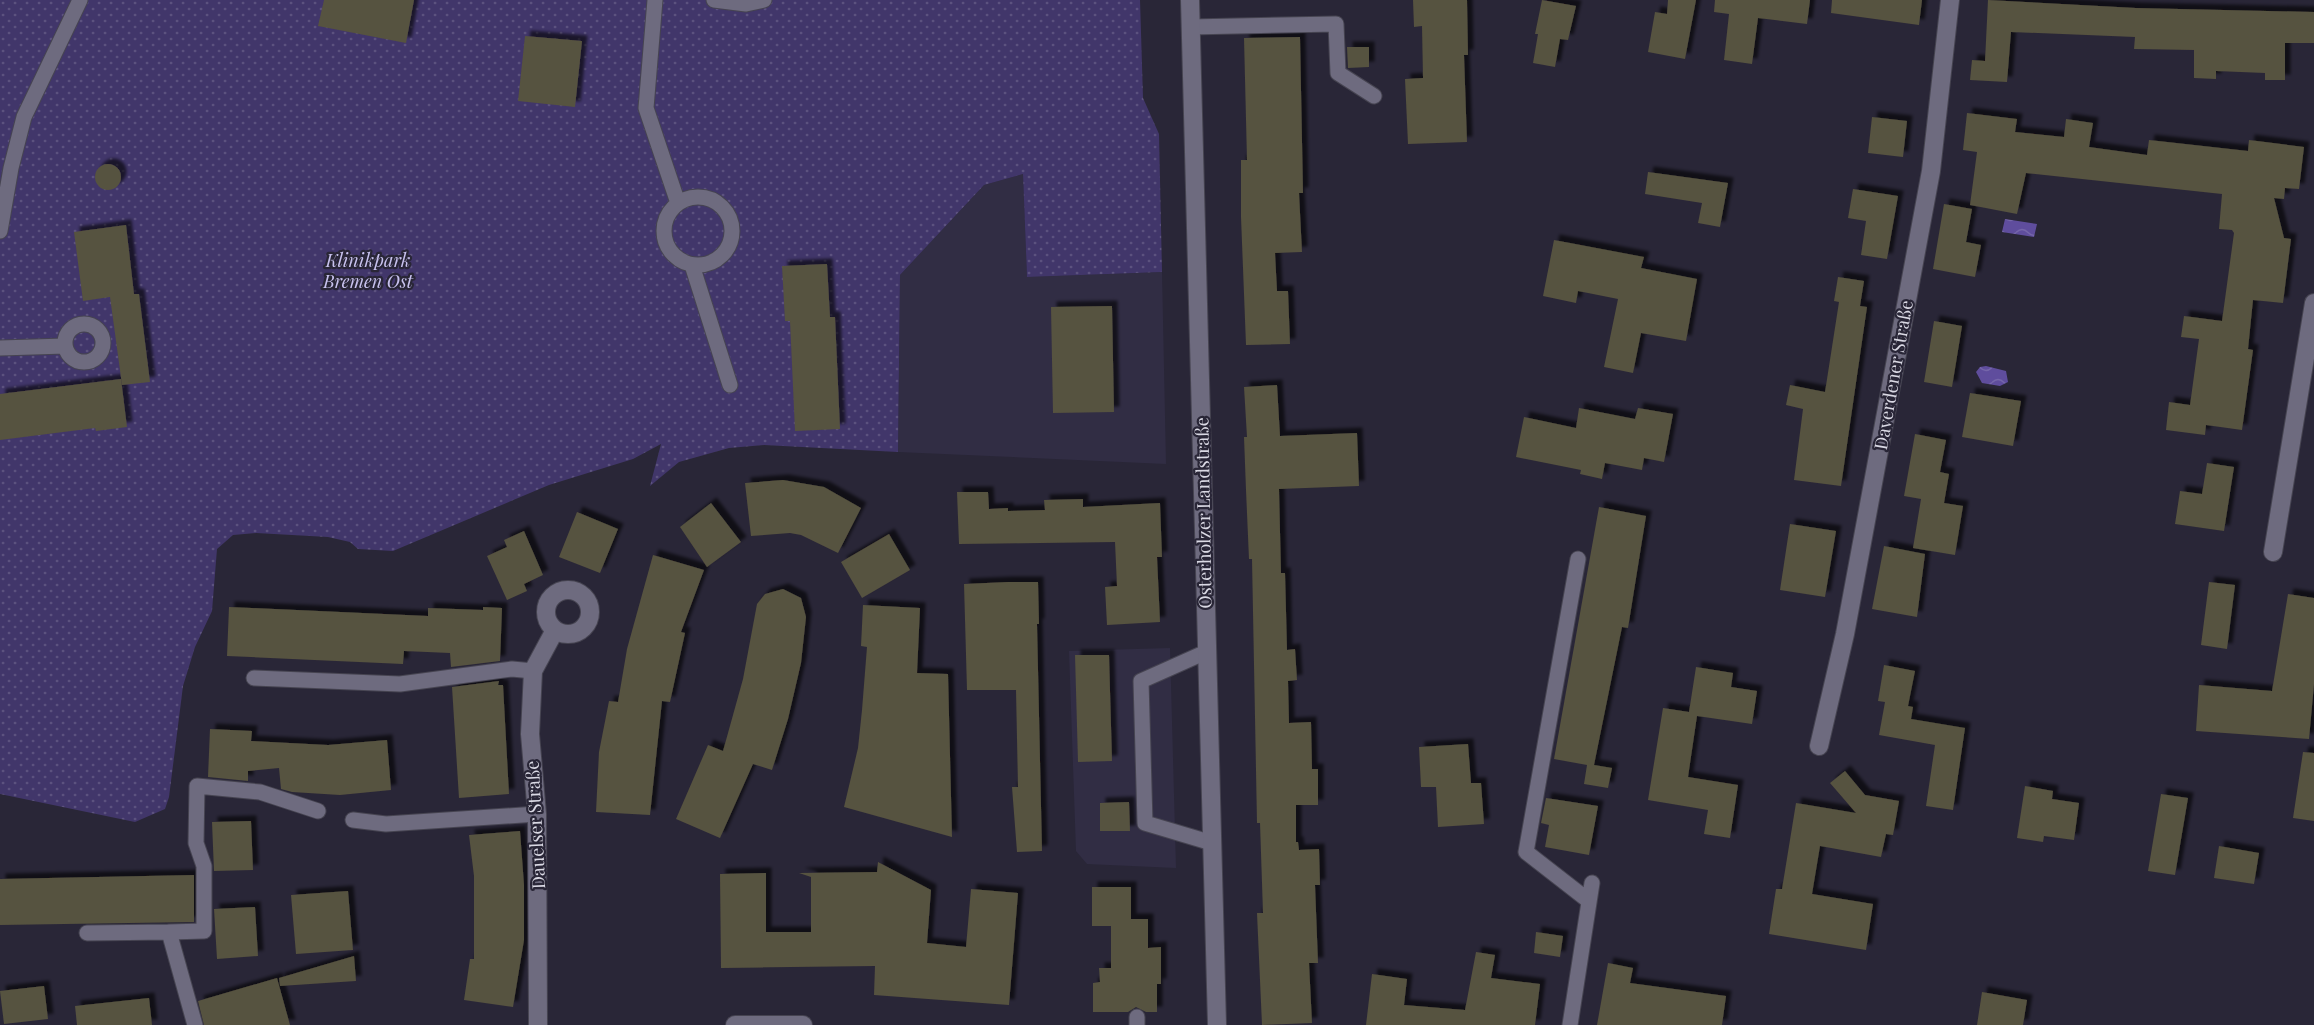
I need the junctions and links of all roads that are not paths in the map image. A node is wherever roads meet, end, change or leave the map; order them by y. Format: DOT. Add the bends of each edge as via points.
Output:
graph roads {
  1 [pos="80,0"];
  2 [pos="655,0"];
  3 [pos="714,0"];
  4 [pos="765,0"];
  5 [pos="1190,0"];
  6 [pos="1950,0"];
  7 [pos="1190,27"];
  8 [pos="1374,96"];
  9 [pos="678,202"];
  10 [pos="0,231"];
  11 [pos="692,265"];
  12 [pos="2314,303"];
  13 [pos="65,346"];
  14 [pos="0,348"];
  15 [pos="730,385"];
  16 [pos="2273,552"];
  17 [pos="1578,559"];
  18 [pos="555,630"];
  19 [pos="1206,652"];
  20 [pos="533,671"];
  21 [pos="254,678"];
  22 [pos="1818,746"];
  23 [pos="318,811"];
  24 [pos="537,814"];
  25 [pos="353,820"];
  26 [pos="1212,843"];
  27 [pos="1592,883"];
  28 [pos="1589,901"];
  29 [pos="170,932"];
  30 [pos="87,933"];
  31 [pos="195,1025"];
  32 [pos="538,1025"];
  33 [pos="735,1025"];
  34 [pos="803,1025"];
  35 [pos="1217,1025"];
  36 [pos="1570,1025"];
  1 -- 10 [label="lane" via="24,117"];
  2 -- 9 [label="lane" via="646,108"];
  3 -- 4 [label="lane" via="746,4"];
  5 -- 7 [label="street, Osterholzer Landstraße"];
  6 -- 22 [label="street, Daverdener Straße" via="1931,171 1845,634"];
  7 -- 8 [label="lane" via="1336,24 1338,73"];
  7 -- 19 [label="street, Osterholzer Landstraße"];
  9 -- 11 [label="lane" via="668,212 664,238 674,256"];
  9 -- 11 [label="lane" via="704,197 726,211 732,223 727,249 705,265"];
  11 -- 15 [label="lane"];
  12 -- 16 [label="street"];
  13 -- 14 [label="lane"];
  17 -- 28 [label="lane" via="1526,852"];
  18 -- 20 [label="street, Dauelser Straße"];
  19 -- 26 [label="street, Osterholzer Landstraße"];
  19 -- 26 [label="lane" via="1142,681 1145,823"];
  20 -- 21 [label="lane" via="512,669 400,684"];
  20 -- 24 [label="street, Dauelser Straße" via="530,734"];
  23 -- 29 [label="lane" via="260,792 197,786 196,843 204,866 204,931"];
  24 -- 25 [label="lane" via="386,824"];
  24 -- 32 [label="street, Dauelser Straße"];
  26 -- 35 [label="street, Osterholzer Landstraße"];
  27 -- 28 [label="lane"];
  28 -- 36 [label="lane"];
  29 -- 30 [label="lane"];
  29 -- 31 [label="lane"];
  33 -- 34 [label="street"];
}
